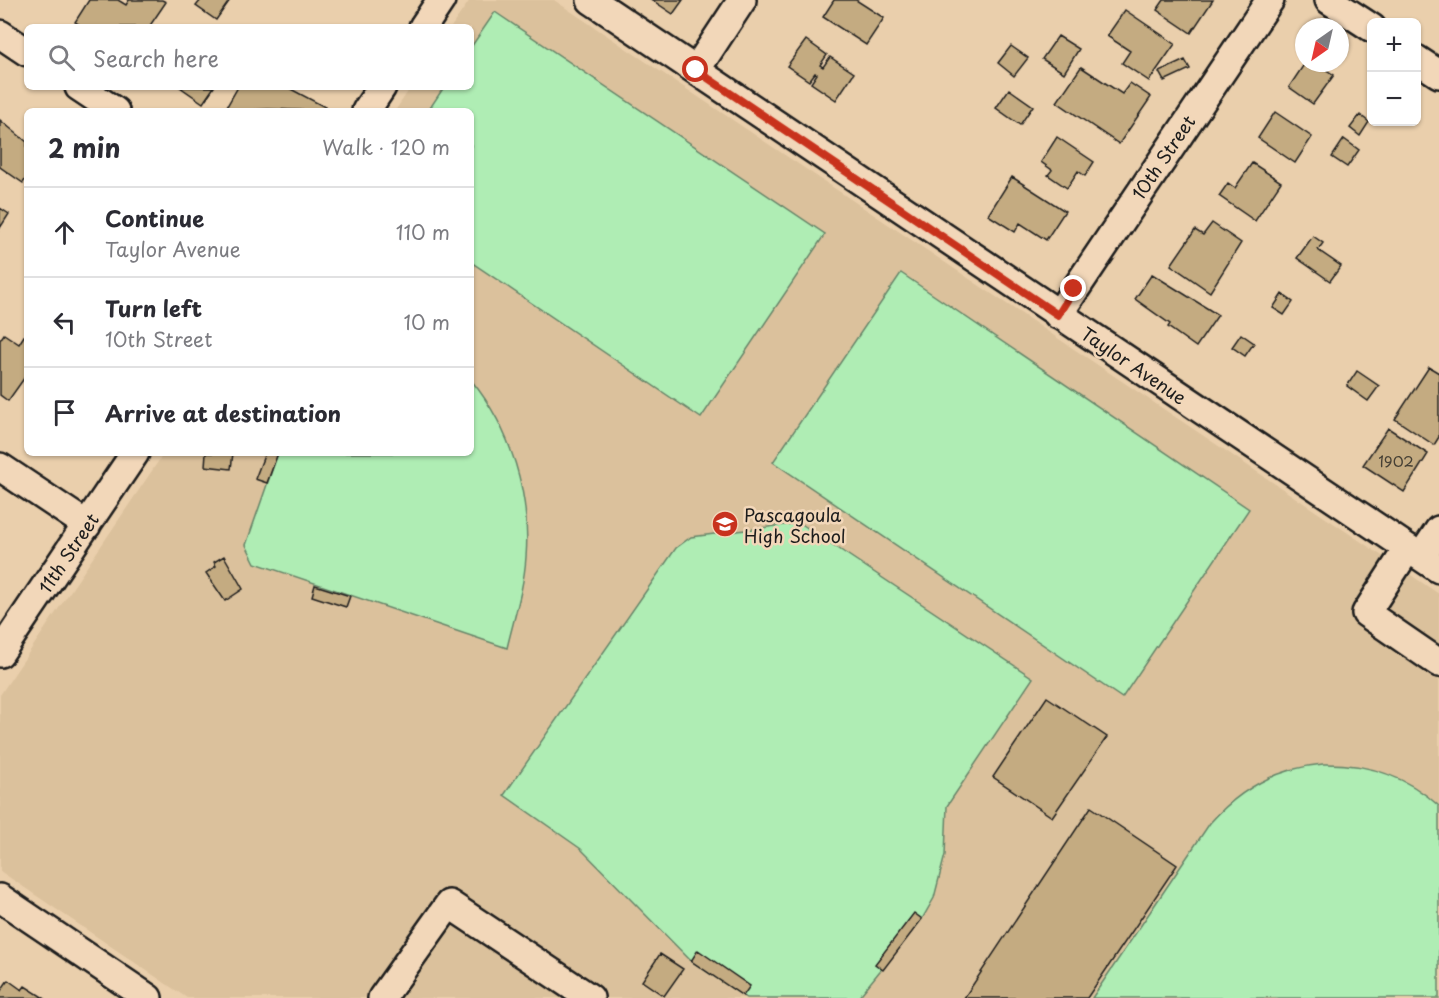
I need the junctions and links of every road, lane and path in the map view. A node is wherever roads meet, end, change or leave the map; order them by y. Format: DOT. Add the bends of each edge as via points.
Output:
graph roads {
  1 [pos="441,0"];
  2 [pos="591,0"];
  3 [pos="742,0"];
  4 [pos="1270,0"];
  5 [pos="1329,0"];
  6 [pos="425,24"];
  7 [pos="1367,25"];
  8 [pos="0,34"];
  9 [pos="24,50"];
  10 [pos="1421,61"];
  11 [pos="696,70"];
  12 [pos="1439,74"];
  13 [pos="84,90"];
  14 [pos="380,90"];
  15 [pos="110,108"];
  16 [pos="368,108"];
  17 [pos="1058,315"];
  18 [pos="133,456"];
  19 [pos="0,467"];
  20 [pos="87,525"];
  21 [pos="1439,530"];
  22 [pos="1423,558"];
  23 [pos="0,653"];
  24 [pos="1439,663"];
  25 [pos="0,898"];
  26 [pos="114,989"];
  27 [pos="148,998"];
  28 [pos="382,998"];
  29 [pos="590,998"];
  1 -- 6 [label="street"];
  2 -- 11 [label="street, Taylor Avenue"];
  3 -- 11 [label="street"];
  4 -- 17 [label="street, 10th Street"];
  5 -- 7 [label="street"];
  8 -- 9 [label="street"];
  10 -- 12 [label="street"];
  11 -- 17 [label="street, Taylor Avenue"];
  13 -- 15 [label="street"];
  14 -- 16 [label="street"];
  17 -- 22 [label="street, Taylor Avenue"];
  18 -- 20 [label="street, 11th Street"];
  19 -- 20 [label="street"];
  20 -- 23 [label="street, 11th Street"];
  21 -- 22 [label="street"];
  22 -- 24 [label="street" via="1366,613"];
  25 -- 26 [label="street"];
  26 -- 27 [label="street"];
  28 -- 29 [label="street" via="449,904"];
}
